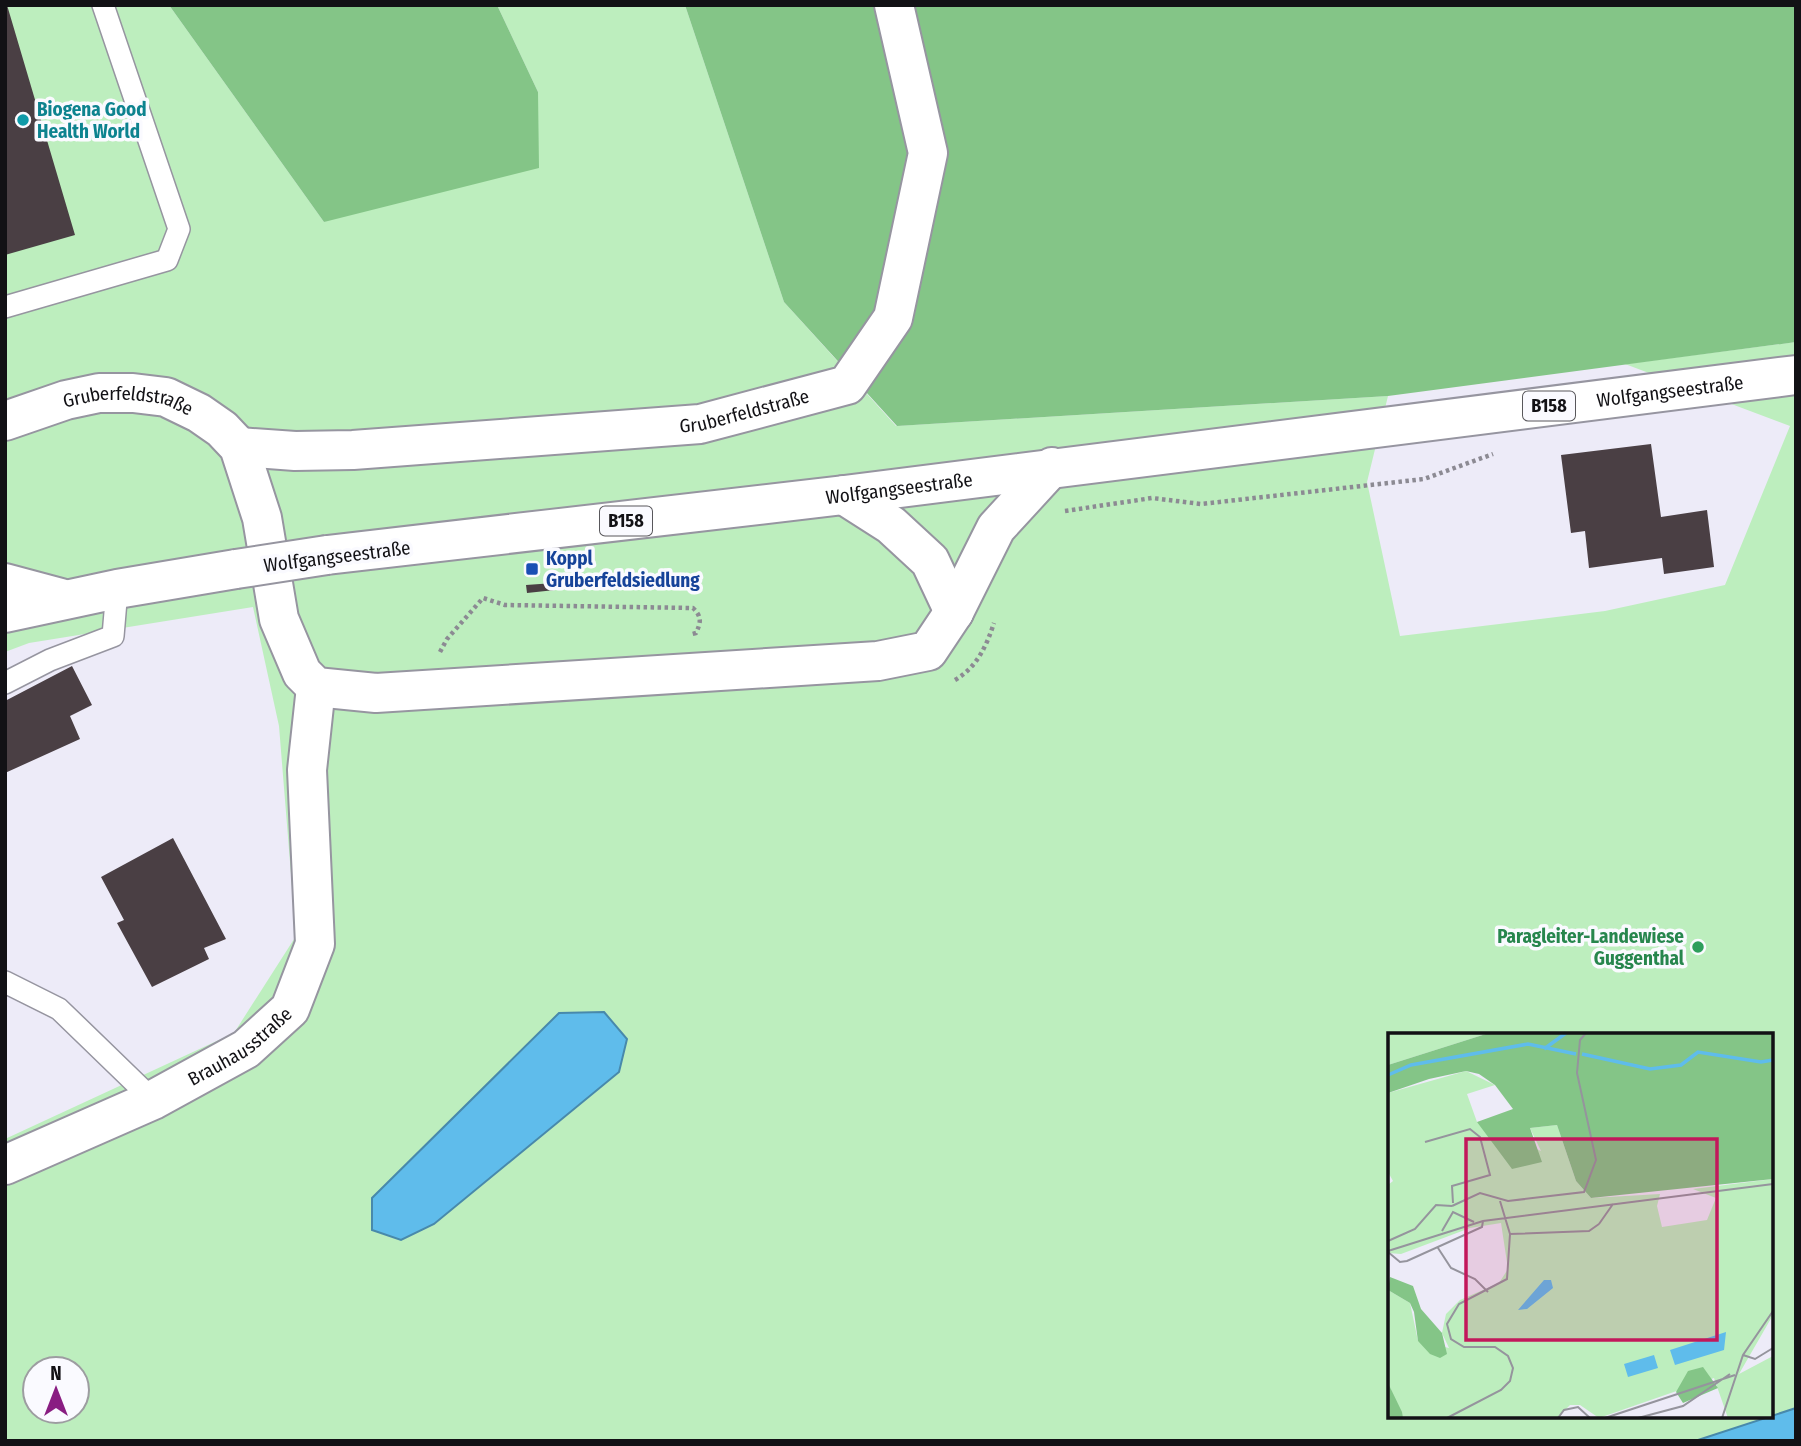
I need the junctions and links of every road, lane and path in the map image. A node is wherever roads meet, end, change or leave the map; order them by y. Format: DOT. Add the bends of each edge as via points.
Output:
graph roads {
  1 [pos="103,5"];
  2 [pos="894,5"];
  3 [pos="5,307"];
  4 [pos="1796,375"];
  5 [pos="5,421"];
  6 [pos="239,447"];
  7 [pos="1495,453"];
  8 [pos="1052,467"];
  9 [pos="844,495"];
  10 [pos="1060,512"];
  11 [pos="5,583"];
  12 [pos="117,589"];
  13 [pos="67,599"];
  14 [pos="954,612"];
  15 [pos="5,613"];
  16 [pos="998,613"];
  17 [pos="682,635"];
  18 [pos="439,655"];
  19 [pos="952,682"];
  20 [pos="5,683"];
  21 [pos="316,687"];
  22 [pos="5,982"];
  23 [pos="153,1100"];
  24 [pos="5,1165"];
  1 -- 3 [label="lane" via="179,229 167,260"];
  2 -- 6 [label="street, Gruberfeldstraße" via="928,153 893,318 847,384 700,425 353,450 295,452"];
  4 -- 8 [label="street, Wolfgangseestraße / B158"];
  5 -- 6 [label="street, Gruberfeldstraße" via="66,400 99,393 133,393 166,397 199,413"];
  6 -- 21 [label="street, Gruberfeldstraße" via="262,519 279,619 302,673"];
  7 -- 10 [label="path" via="1424,478 1201,504 1152,498"];
  8 -- 9 [label="street, Wolfgangseestraße / B158"];
  8 -- 14 [label="street" via="996,528"];
  9 -- 12 [label="street, Wolfgangseestraße / B158, bridge" via="327,555"];
  9 -- 14 [label="street" via="891,525 930,561"];
  11 -- 13 [label="street"];
  12 -- 13 [label="street, Wolfgangseestraße / B158"];
  12 -- 20 [label="lane" via="113,636"];
  13 -- 15 [label="street, Wolfgangseestraße / B158"];
  14 -- 21 [label="street" via="928,650 878,661 376,694"];
  16 -- 19 [label="path" via="986,648 968,672"];
  17 -- 18 [label="path" via="696,633 701,622 693,607 505,605 483,598"];
  21 -- 23 [label="street, Brauhausstraße" via="307,770 315,944 290,1009 246,1049"];
  22 -- 23 [label="lane" via="59,1009"];
  23 -- 24 [label="street, Brauhausstraße"];
}
